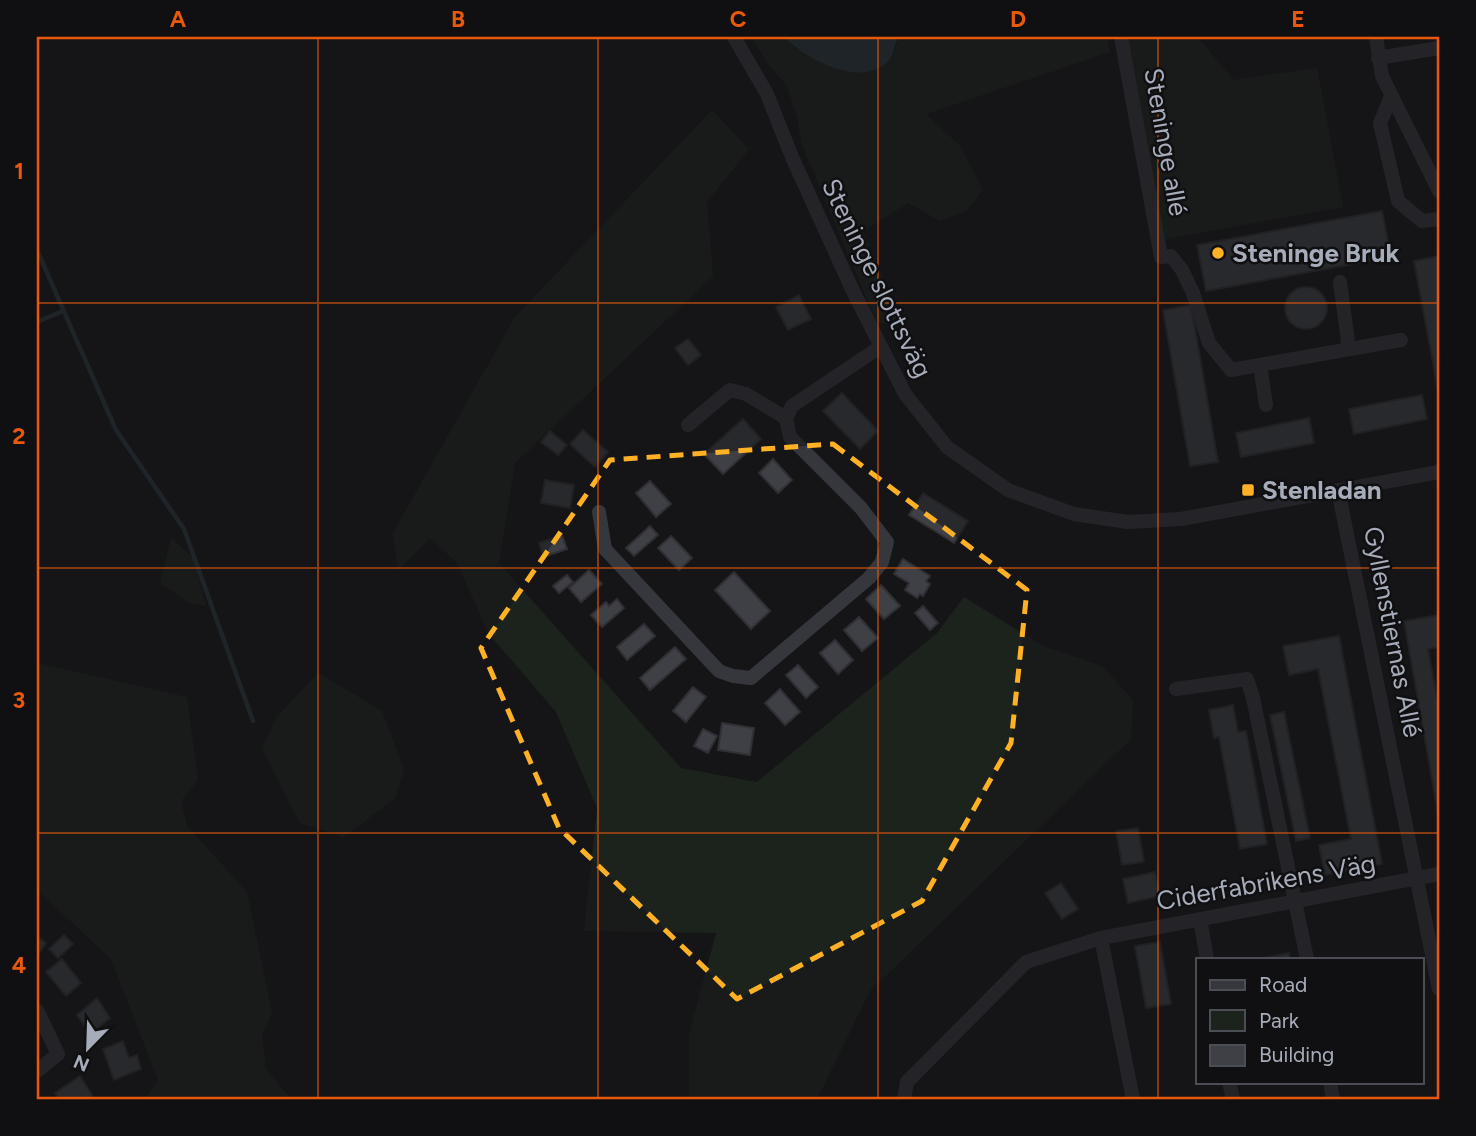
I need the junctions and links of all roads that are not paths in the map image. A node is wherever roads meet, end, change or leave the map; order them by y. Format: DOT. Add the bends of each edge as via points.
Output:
graph roads {
  1 [pos="734,37"];
  2 [pos="1121,37"];
  3 [pos="1376,37"];
  4 [pos="1439,48"];
  5 [pos="1378,58"];
  6 [pos="1391,97"];
  7 [pos="1439,191"];
  8 [pos="1439,219"];
  9 [pos="1340,282"];
  10 [pos="1401,340"];
  11 [pos="880,347"];
  12 [pos="1349,349"];
  13 [pos="1260,365"];
  14 [pos="1266,405"];
  15 [pos="786,418"];
  16 [pos="688,425"];
  17 [pos="1439,472"];
  18 [pos="1338,490"];
  19 [pos="599,512"];
  20 [pos="1176,689"];
  21 [pos="1439,874"];
  22 [pos="1417,878"];
  23 [pos="1296,901"];
  24 [pos="1200,919"];
  25 [pos="1101,938"];
  26 [pos="1207,958"];
  27 [pos="1307,958"];
  28 [pos="1439,989"];
  29 [pos="37,1010"];
  30 [pos="37,1071"];
  31 [pos="904,1099"];
  32 [pos="1133,1099"];
  1 -- 11 [label="street, Steninge slottsväg" via="767,94"];
  2 -- 13 [label="street, Steninge allé" via="1161,257 1171,256 1182,270 1209,343 1231,370"];
  3 -- 5 [label="street"];
  4 -- 5 [label="street"];
  5 -- 6 [label="street"];
  6 -- 7 [label="street"];
  6 -- 8 [label="street" via="1380,123 1398,201 1422,221"];
  9 -- 12 [label="street"];
  10 -- 12 [label="street"];
  11 -- 15 [label="street" via="792,406"];
  11 -- 18 [label="street, Steninge slottsväg" via="905,394 947,447 1008,490 1074,513 1128,522 1181,519"];
  12 -- 13 [label="street"];
  13 -- 14 [label="street"];
  15 -- 16 [label="street" via="746,394 730,390"];
  15 -- 19 [label="street" via="790,437 861,508 887,542 882,562 869,578 751,678 719,671 605,549"];
  17 -- 18 [label="street, Steninge slottsväg"];
  18 -- 22 [label="street, Gyllenstiernas Allé"];
  20 -- 23 [label="street" via="1247,679"];
  21 -- 22 [label="street, Ciderfabrikens Väg"];
  22 -- 23 [label="street, Ciderfabrikens Väg"];
  22 -- 28 [label="street, Gyllenstiernas Allé"];
  23 -- 24 [label="street, Ciderfabrikens Väg"];
  23 -- 27 [label="street"];
  24 -- 25 [label="street, Ciderfabrikens Väg"];
  24 -- 26 [label="street"];
  25 -- 31 [label="street, Ciderfabrikens Väg" via="1026,962 907,1082"];
  25 -- 32 [label="street"];
  29 -- 30 [label="street" via="58,1054"];
}
